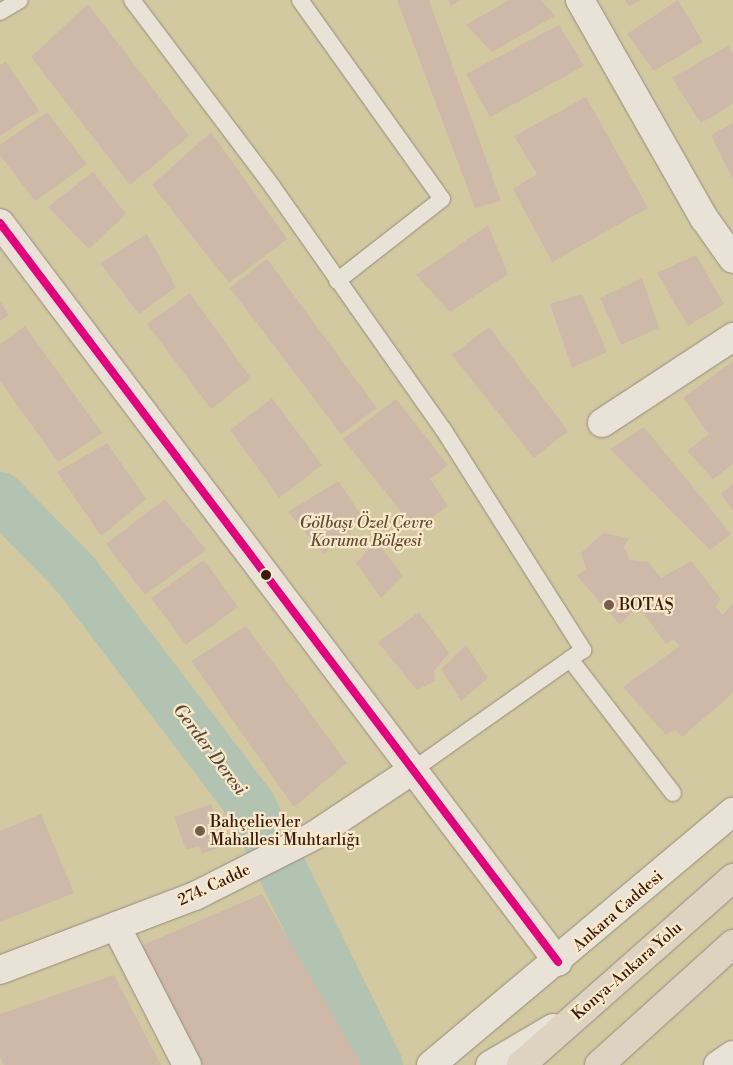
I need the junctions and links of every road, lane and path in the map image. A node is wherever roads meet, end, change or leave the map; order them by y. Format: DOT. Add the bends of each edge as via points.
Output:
graph roads {
  1 [pos="20,0"];
  2 [pos="132,0"];
  3 [pos="300,0"];
  4 [pos="580,0"];
  5 [pos="0,12"];
  6 [pos="0,223"];
  7 [pos="733,259"];
  8 [pos="337,281"];
  9 [pos="733,337"];
  10 [pos="602,423"];
  11 [pos="570,659"];
  12 [pos="413,770"];
  13 [pos="672,793"];
  14 [pos="733,812"];
  15 [pos="733,878"];
  16 [pos="116,926"];
  17 [pos="733,944"];
  18 [pos="558,962"];
  19 [pos="0,970"];
  20 [pos="584,1009"];
  21 [pos="733,1055"];
  22 [pos="187,1065"];
  23 [pos="431,1065"];
  24 [pos="490,1065"];
  25 [pos="521,1065"];
  26 [pos="599,1065"];
  27 [pos="718,1065"];
  1 -- 5 [label="lane"];
  2 -- 8 [label="lane"];
  3 -- 8 [label="lane" via="442,199"];
  4 -- 7 [label="street" via="704,218"];
  6 -- 12 [label="street"];
  8 -- 11 [label="lane" via="529,560 583,650"];
  9 -- 10 [label="street"];
  11 -- 12 [label="lane"];
  11 -- 13 [label="lane"];
  12 -- 16 [label="street, 274. Cadde" via="275,855 195,896"];
  12 -- 18 [label="street"];
  14 -- 18 [label="street, Ankara Caddesi"];
  15 -- 20 [label="highway, Konya-Ankara Yolu"];
  16 -- 19 [label="street, 274. Cadde"];
  16 -- 22 [label="street"];
  17 -- 26 [label="highway"];
  18 -- 23 [label="street, Ankara Caddesi"];
  20 -- 24 [label="street"];
  20 -- 25 [label="highway, Konya-Ankara Yolu"];
  21 -- 27 [label="street"];
}
